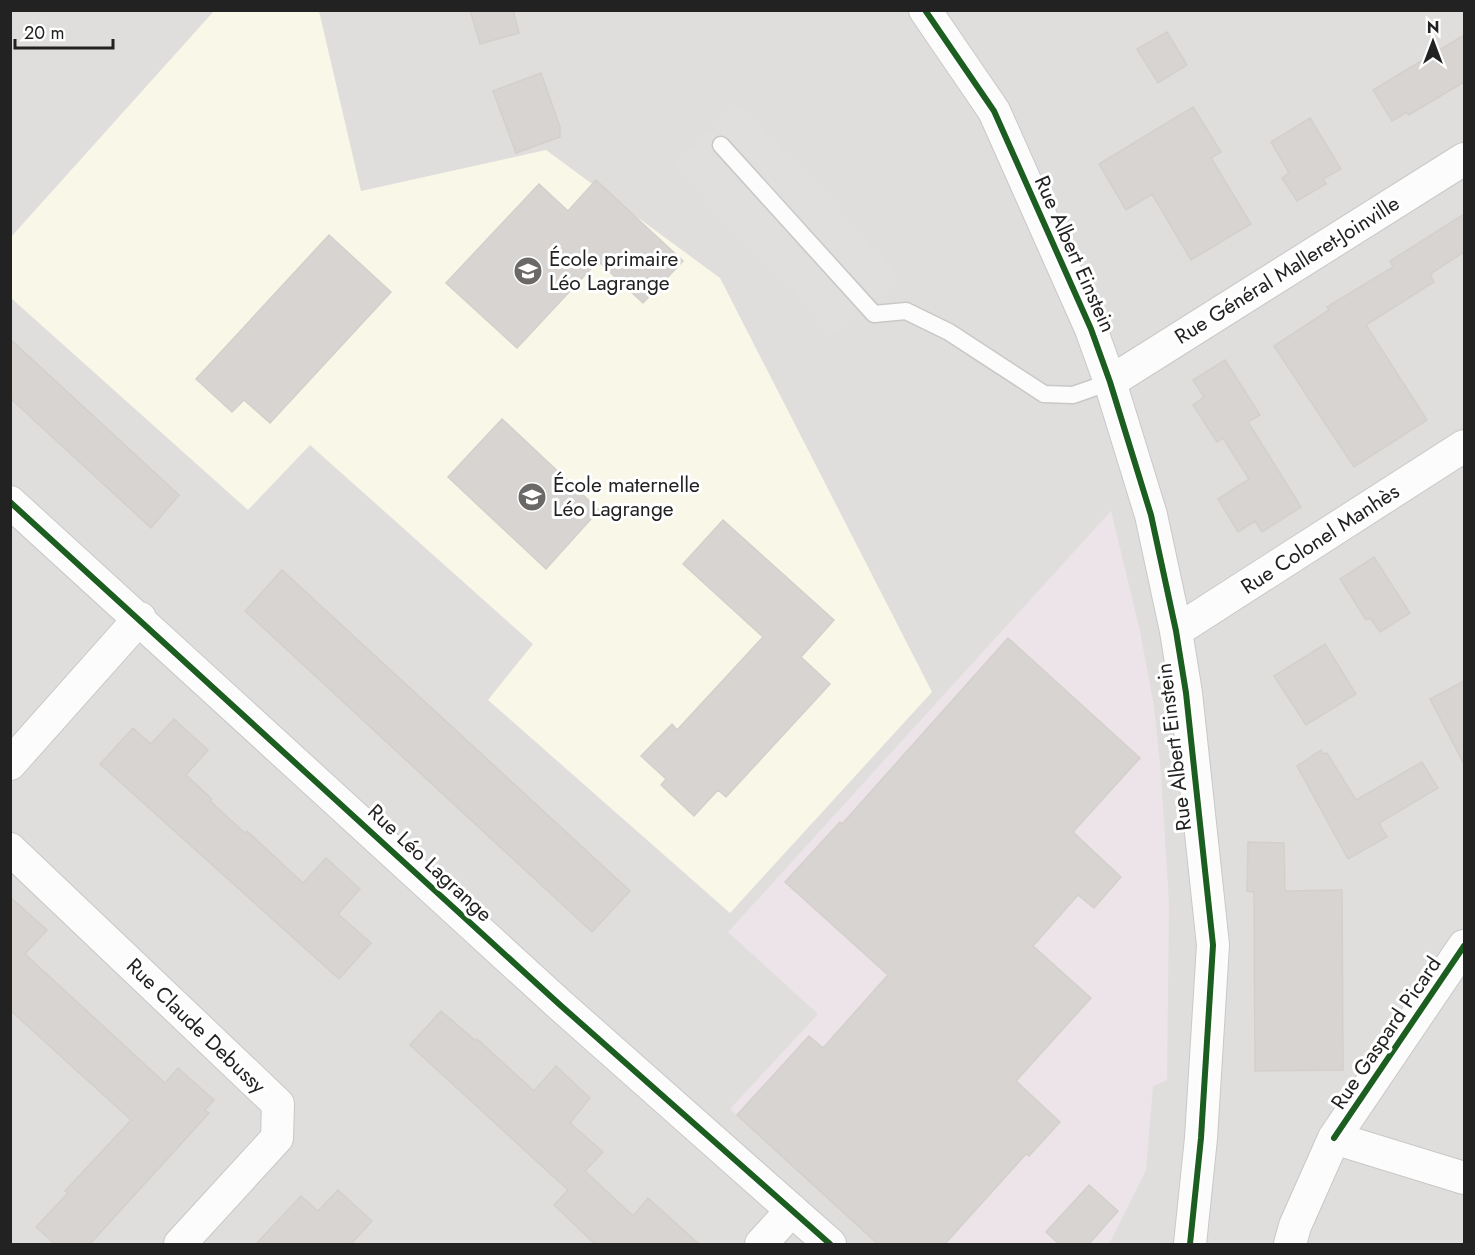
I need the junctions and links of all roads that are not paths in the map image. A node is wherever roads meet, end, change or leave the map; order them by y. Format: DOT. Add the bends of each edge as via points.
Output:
graph roads {
  1 [pos="925,10"];
  2 [pos="721,145"];
  3 [pos="1464,159"];
  4 [pos="1110,382"];
  5 [pos="1464,446"];
  6 [pos="10,502"];
  7 [pos="140,618"];
  8 [pos="1176,631"];
  9 [pos="10,764"];
  10 [pos="10,849"];
  11 [pos="1464,946"];
  12 [pos="1334,1138"];
  13 [pos="1464,1179"];
  14 [pos="792,1210"];
  15 [pos="180,1245"];
  16 [pos="761,1245"];
  17 [pos="830,1245"];
  18 [pos="1190,1245"];
  19 [pos="1290,1245"];
  1 -- 4 [label="street, Rue Albert Einstein" via="993,111 1091,329"];
  2 -- 4 [label="lane" via="874,314 906,311 949,332 1044,394 1073,395"];
  3 -- 4 [label="street, Rue Général Malleret-Joinville"];
  4 -- 8 [label="street, Rue Albert Einstein" via="1151,515"];
  5 -- 8 [label="street, Rue Colonel Manhès"];
  6 -- 7 [label="street, Rue Léo Lagrange"];
  7 -- 9 [label="street"];
  7 -- 14 [label="street, Rue Léo Lagrange" via="559,1004"];
  8 -- 18 [label="street, Rue Albert Einstein" via="1213,945"];
  10 -- 15 [label="street, Rue Claude Debussy" via="278,1104 277,1138"];
  11 -- 12 [label="street, Rue Gaspard Picard"];
  12 -- 13 [label="street"];
  12 -- 19 [label="street, Rue Gaspard Picard"];
  14 -- 16 [label="street"];
  14 -- 17 [label="street, Rue Léo Lagrange"];
}
